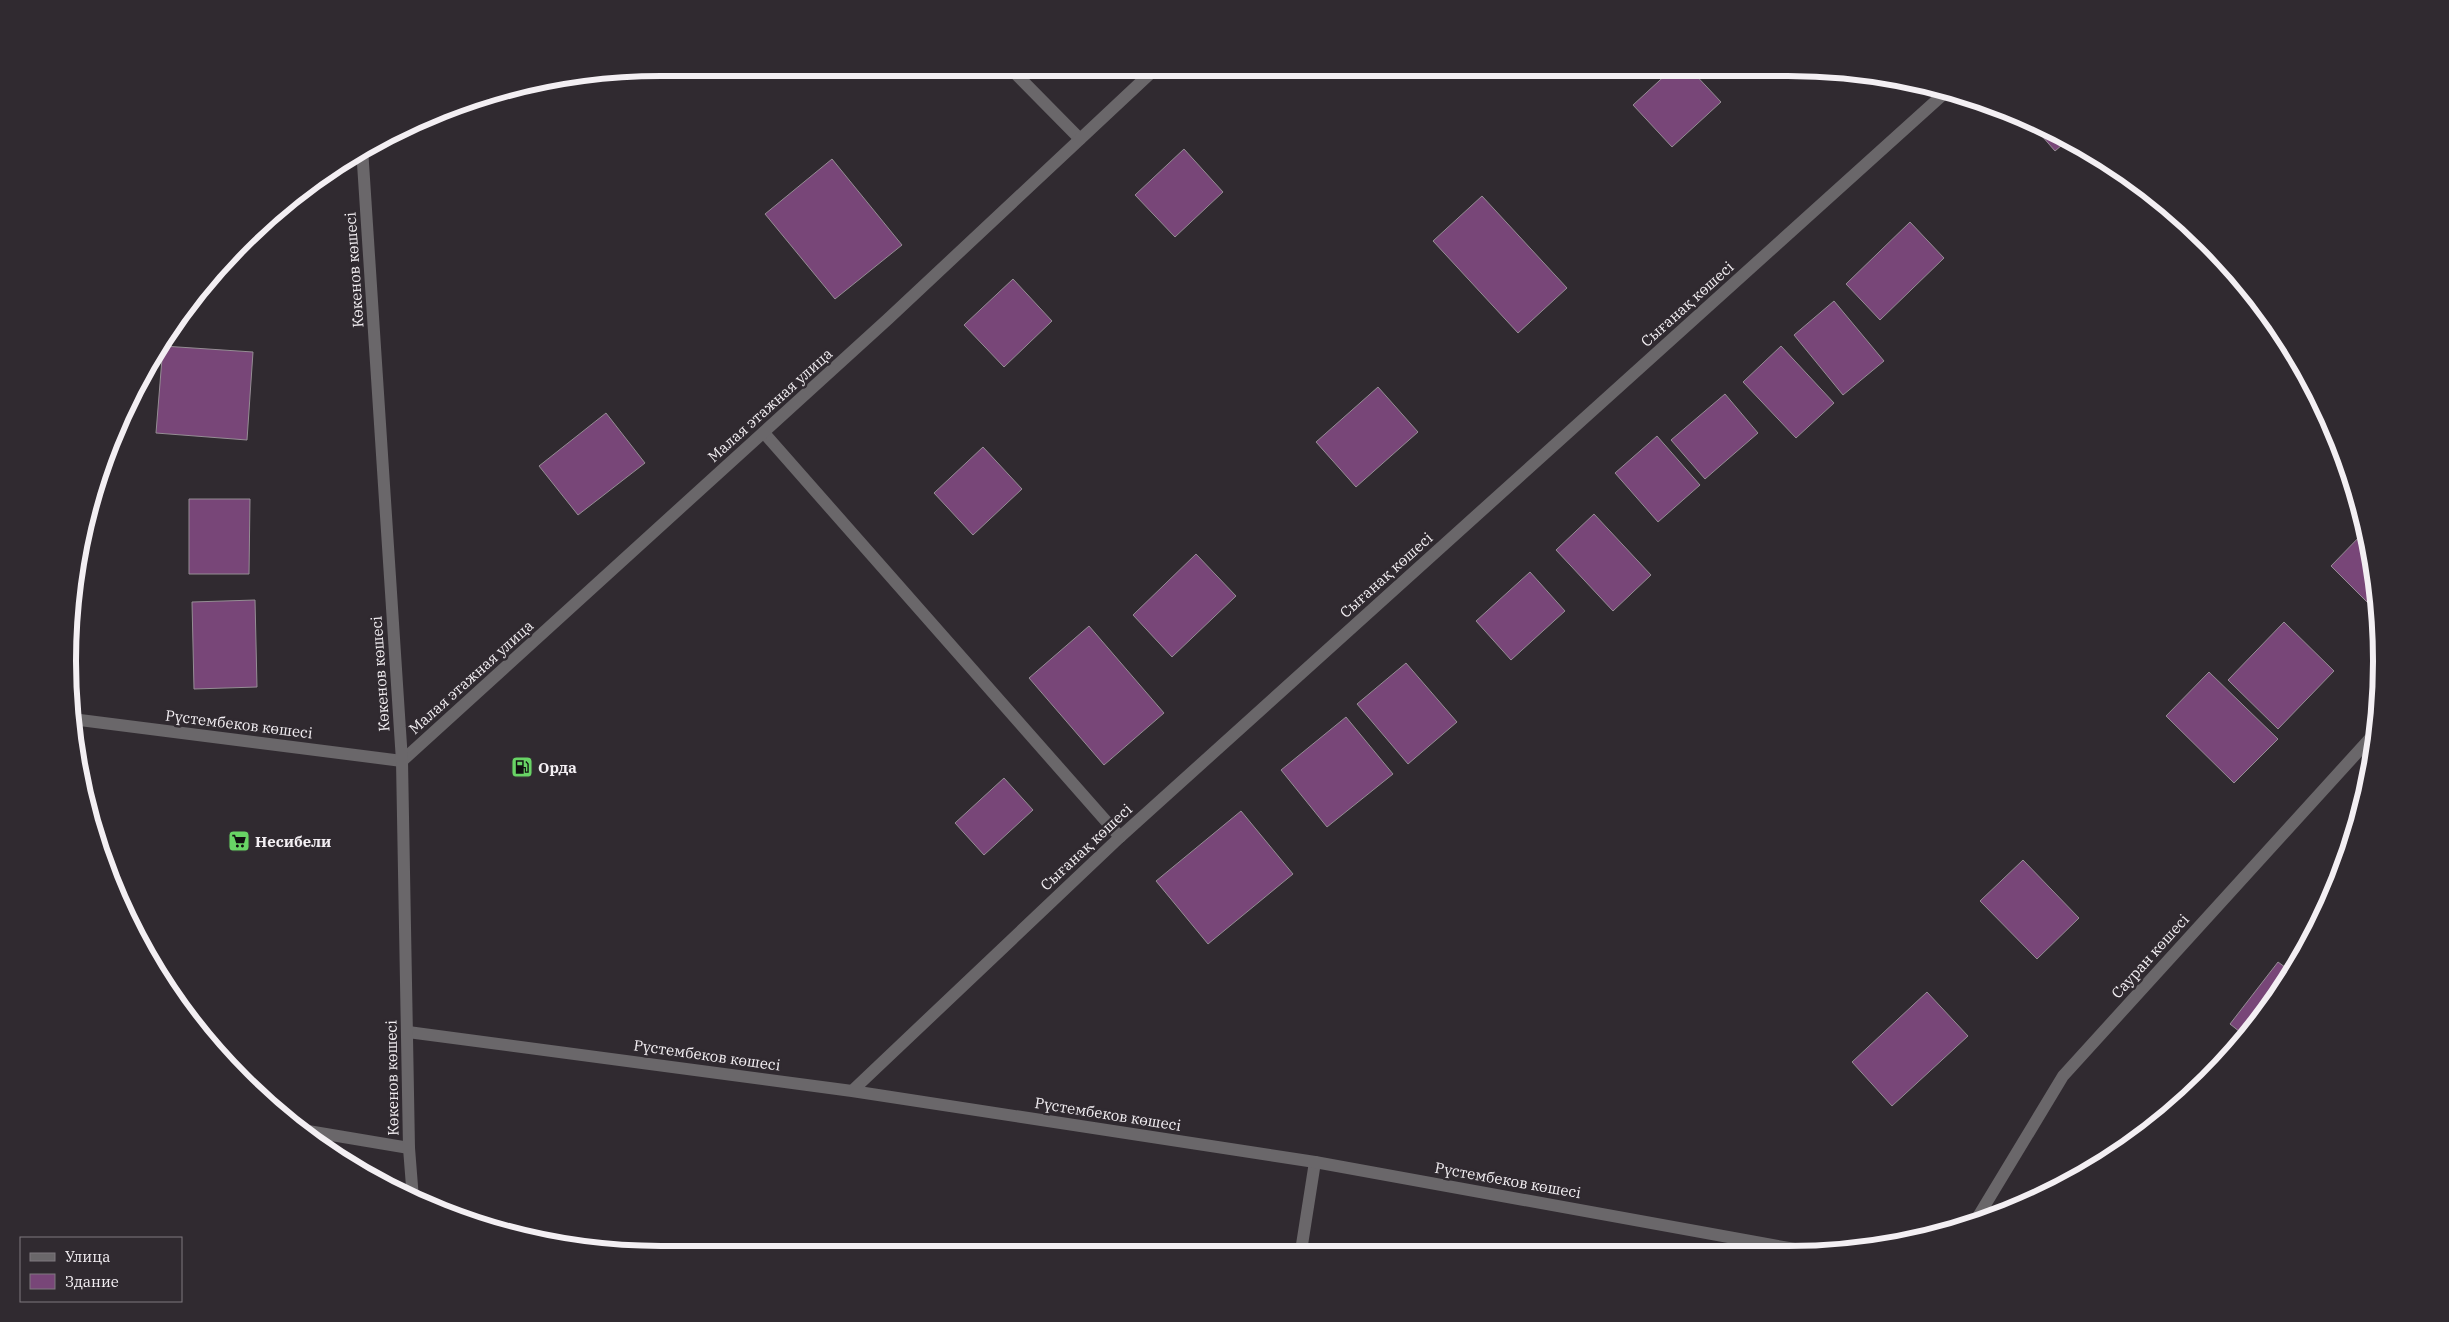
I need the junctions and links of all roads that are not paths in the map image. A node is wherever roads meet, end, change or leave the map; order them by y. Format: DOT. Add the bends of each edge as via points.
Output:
graph roads {
  1 [pos="1018,76"];
  2 [pos="1147,76"];
  3 [pos="1941,97"];
  4 [pos="1080,139"];
  5 [pos="363,159"];
  6 [pos="764,432"];
  7 [pos="80,720"];
  8 [pos="2367,741"];
  9 [pos="402,761"];
  10 [pos="1120,836"];
  11 [pos="408,1032"];
  12 [pos="852,1090"];
  13 [pos="315,1132"];
  14 [pos="409,1148"];
  15 [pos="1315,1162"];
  16 [pos="412,1190"];
  17 [pos="1980,1213"];
  18 [pos="1302,1246"];
  19 [pos="1778,1246"];
  1 -- 4 [label="street"];
  2 -- 4 [label="street, Малая этажная улица"];
  3 -- 10 [label="street, Сығанақ көшесі"];
  4 -- 6 [label="street, Малая этажная улица"];
  5 -- 9 [label="street, Көкенов көшесі"];
  6 -- 9 [label="street, Малая этажная улица"];
  6 -- 10 [label="street"];
  7 -- 9 [label="street, Рүстембеков көшесі"];
  8 -- 17 [label="street, Сауран көшесі" via="2063,1076"];
  9 -- 11 [label="street, Көкенов көшесі"];
  10 -- 12 [label="street, Сығанақ көшесі"];
  11 -- 12 [label="street, Рүстембеков көшесі"];
  11 -- 14 [label="street, Көкенов көшесі"];
  12 -- 15 [label="street, Рүстембеков көшесі"];
  13 -- 14 [label="street"];
  14 -- 16 [label="street, Көкенов көшесі"];
  15 -- 18 [label="street"];
  15 -- 19 [label="street, Рүстембеков көшесі"];
}
